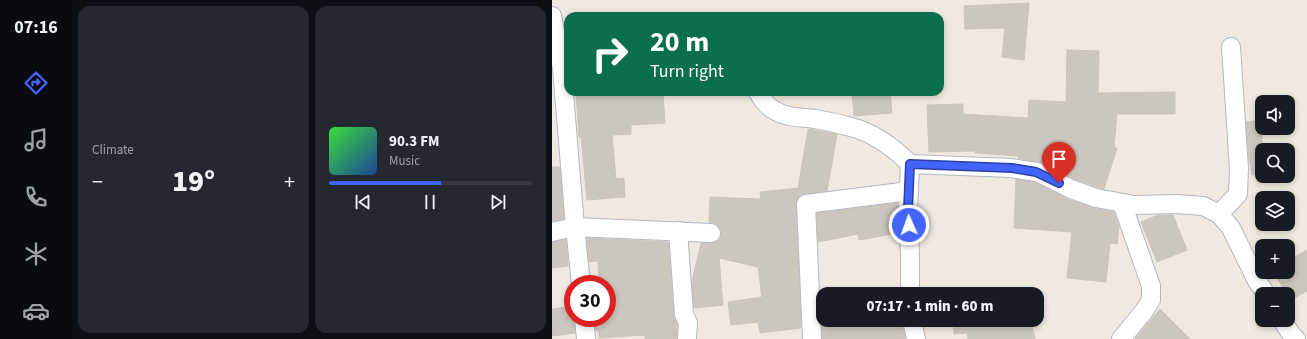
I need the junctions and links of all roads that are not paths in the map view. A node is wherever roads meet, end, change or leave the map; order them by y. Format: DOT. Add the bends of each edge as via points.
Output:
graph roads {
  1 [pos="552,16"];
  2 [pos="1231,46"];
  3 [pos="561,69"];
  4 [pos="760,96"];
  5 [pos="910,164"];
  6 [pos="909,191"];
  7 [pos="1122,203"];
  8 [pos="1219,214"];
  9 [pos="575,227"];
  10 [pos="552,232"];
  11 [pos="678,232"];
  12 [pos="711,233"];
  13 [pos="580,275"];
  14 [pos="910,287"];
  15 [pos="1261,287"];
  16 [pos="585,327"];
  17 [pos="913,327"];
  18 [pos="1286,327"];
  19 [pos="586,339"];
  20 [pos="687,339"];
  21 [pos="812,339"];
  22 [pos="916,339"];
  23 [pos="1121,339"];
  24 [pos="1296,339"];
  1 -- 3 [label="street"];
  2 -- 8 [label="street" via="1239,169 1238,194"];
  3 -- 9 [label="street"];
  4 -- 5 [label="street" via="772,110 786,116 816,119 871,134"];
  5 -- 6 [label="street"];
  5 -- 7 [label="street" via="1012,168 1036,172 1071,189 1096,198"];
  6 -- 14 [label="street"];
  6 -- 21 [label="street" via="806,204"];
  7 -- 8 [label="street" via="1203,206"];
  7 -- 23 [label="street" via="1151,286 1151,300"];
  8 -- 15 [label="street" via="1231,228"];
  9 -- 10 [label="street"];
  9 -- 11 [label="street"];
  9 -- 13 [label="street"];
  11 -- 12 [label="street"];
  11 -- 20 [label="street" via="684,314 688,322"];
  16 -- 19 [label="street"];
  17 -- 22 [label="street"];
  18 -- 24 [label="street"];
}
